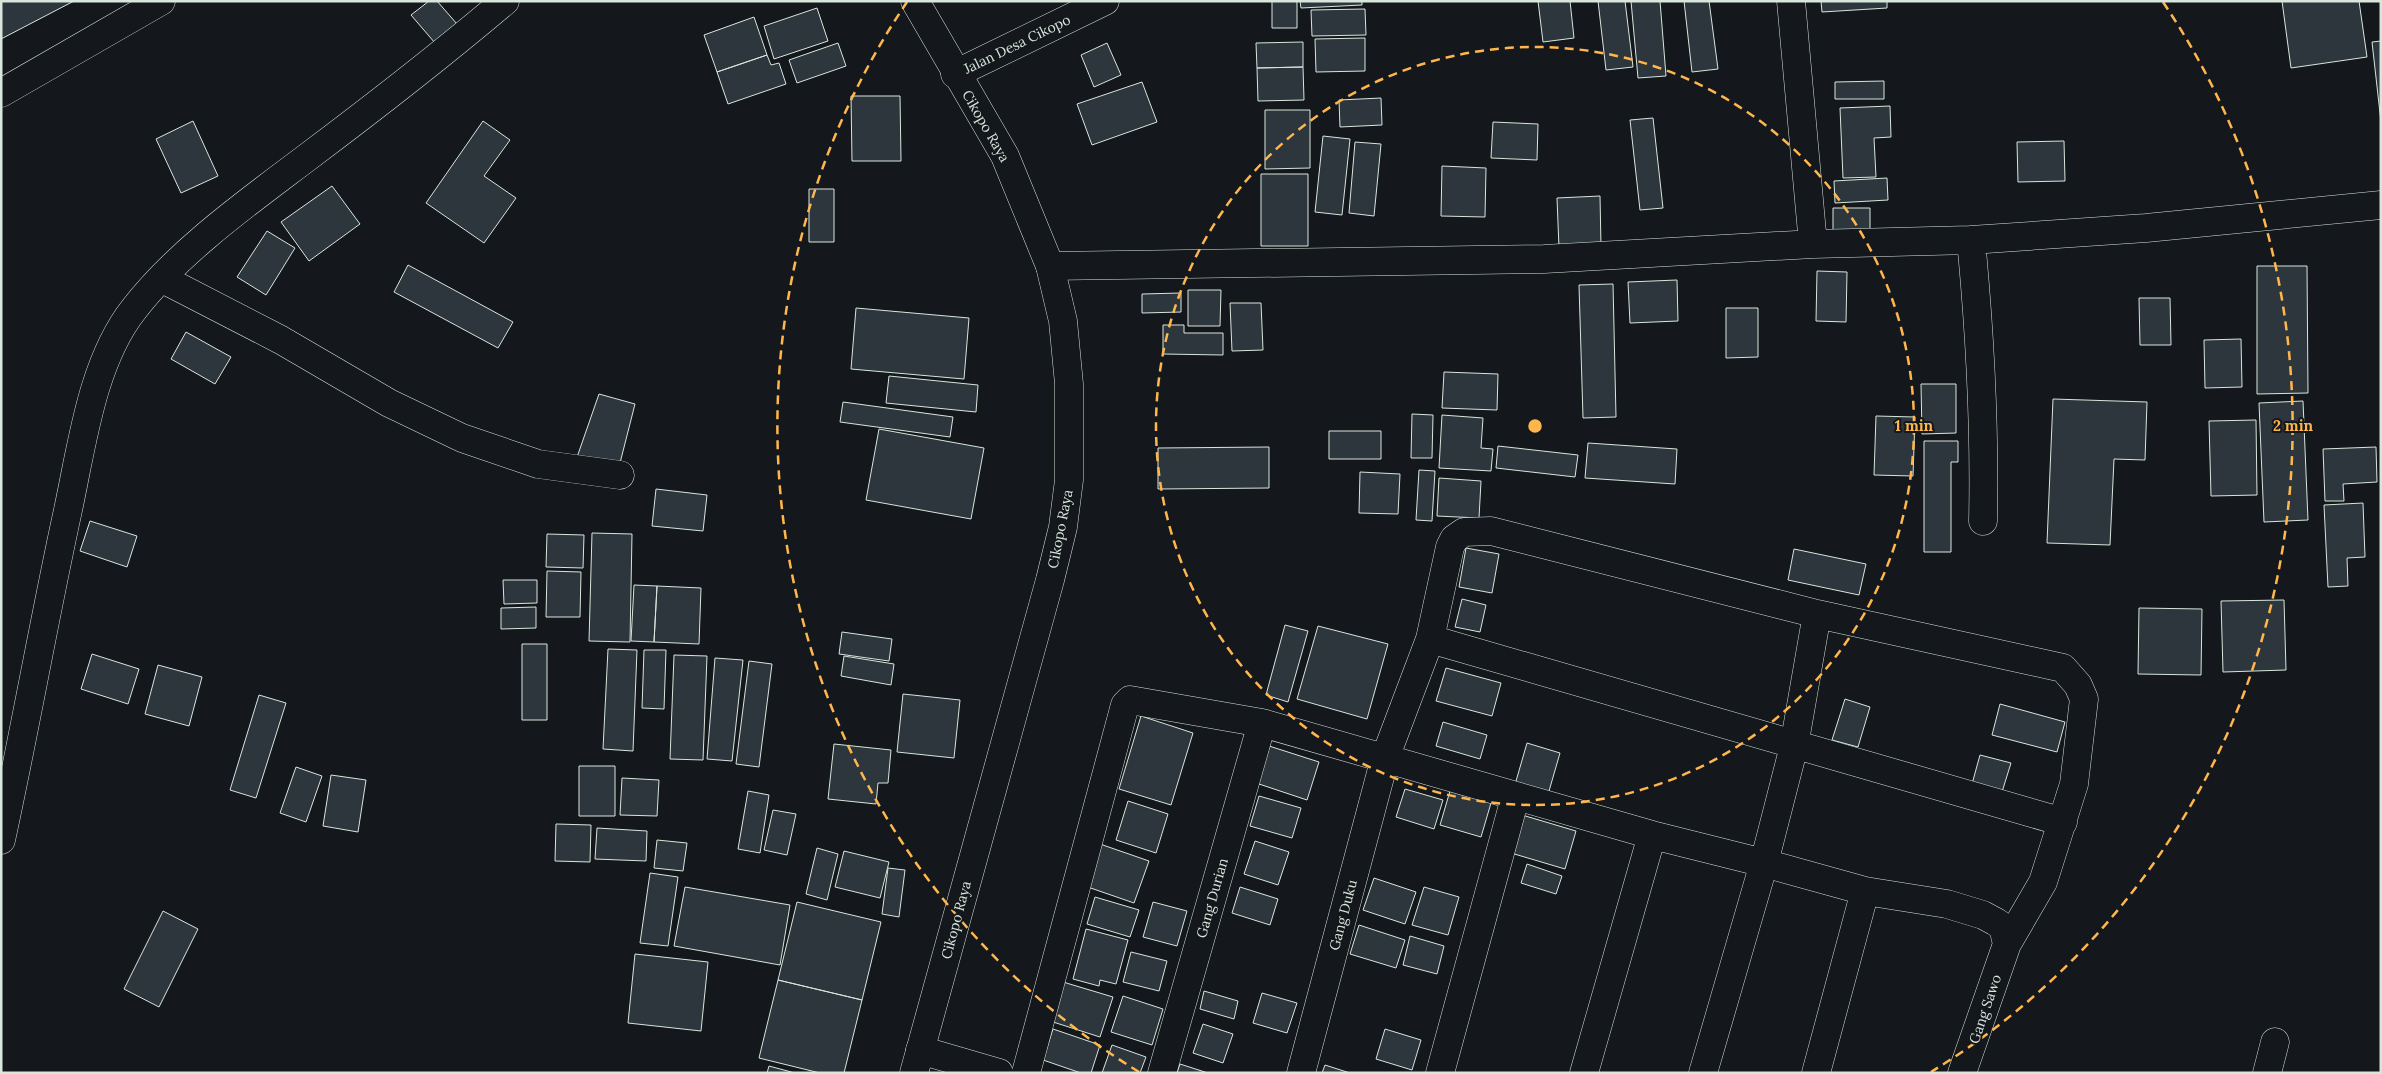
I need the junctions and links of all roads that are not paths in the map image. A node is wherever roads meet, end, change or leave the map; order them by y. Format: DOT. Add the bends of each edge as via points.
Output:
graph roads {
  1 [pos="505,1"];
  2 [pos="915,1"];
  3 [pos="1105,1"];
  4 [pos="1790,1"];
  5 [pos="147,5"];
  6 [pos="955,74"];
  7 [pos="1,93"];
  8 [pos="2381,205"];
  9 [pos="1972,240"];
  10 [pos="1813,244"];
  11 [pos="1050,266"];
  12 [pos="161,278"];
  13 [pos="620,475"];
  14 [pos="1982,521"];
  15 [pos="1817,614"];
  16 [pos="1430,639"];
  17 [pos="1262,723"];
  18 [pos="1794,746"];
  19 [pos="1385,758"];
  20 [pos="1515,798"];
  21 [pos="2063,822"];
  22 [pos="1652,835"];
  23 [pos="1,840"];
  24 [pos="1764,862"];
  25 [pos="1864,891"];
  26 [pos="2007,944"];
  27 [pos="2275,1042"];
  28 [pos="917,1061"];
  29 [pos="999,1073"];
  30 [pos="1026,1073"];
  31 [pos="1162,1073"];
  32 [pos="1302,1073"];
  33 [pos="1440,1073"];
  34 [pos="1584,1073"];
  35 [pos="1703,1073"];
  36 [pos="1816,1073"];
  37 [pos="1962,1073"];
  38 [pos="2267,1073"];
  1 -- 12 [label="main road" via="424,69 235,212"];
  2 -- 6 [label="main road, Cikopo Raya"];
  3 -- 6 [label="main road, Jalan Desa Cikopo"];
  4 -- 10 [label="main road"];
  5 -- 7 [label="main road"];
  6 -- 11 [label="main road, Cikopo Raya" via="1005,156"];
  8 -- 9 [label="main road" via="2146,228"];
  9 -- 10 [label="main road"];
  9 -- 14 [label="main road" via="1984,453"];
  10 -- 11 [label="main road" via="1544,259"];
  11 -- 28 [label="main road, Cikopo Raya" via="1063,321 1069,384 1070,462 1063,527"];
  12 -- 13 [label="main road" via="281,340 389,403 462,438 538,464"];
  12 -- 23 [label="main road" via="132,310 95,389"];
  15 -- 16 [label="main road, Gang Duku" via="1491,531 1472,530 1460,534 1450,547"];
  15 -- 18 [label="main road"];
  15 -- 21 [label="main road, Gang Sawo" via="2063,668 2078,685 2084,699 2074,784"];
  16 -- 18 [label="main road"];
  16 -- 19 [label="main road, Gang Duku"];
  17 -- 19 [label="main road"];
  17 -- 30 [label="main road" via="1140,700 1130,700 1125,705"];
  17 -- 31 [label="main road, Gang Durian"];
  18 -- 21 [label="main road"];
  18 -- 24 [label="main road"];
  19 -- 20 [label="main road"];
  19 -- 32 [label="main road, Gang Duku"];
  20 -- 22 [label="main road"];
  20 -- 33 [label="main road"];
  21 -- 26 [label="main road, Gang Sawo" via="2043,882"];
  22 -- 24 [label="main road"];
  22 -- 34 [label="main road"];
  24 -- 25 [label="main road"];
  24 -- 35 [label="main road"];
  25 -- 26 [label="main road" via="1947,904 1983,915 2003,927"];
  25 -- 36 [label="main road"];
  26 -- 37 [label="main road, Gang Sawo"];
  27 -- 38 [label="main road"];
  28 -- 29 [label="main road"];
}
